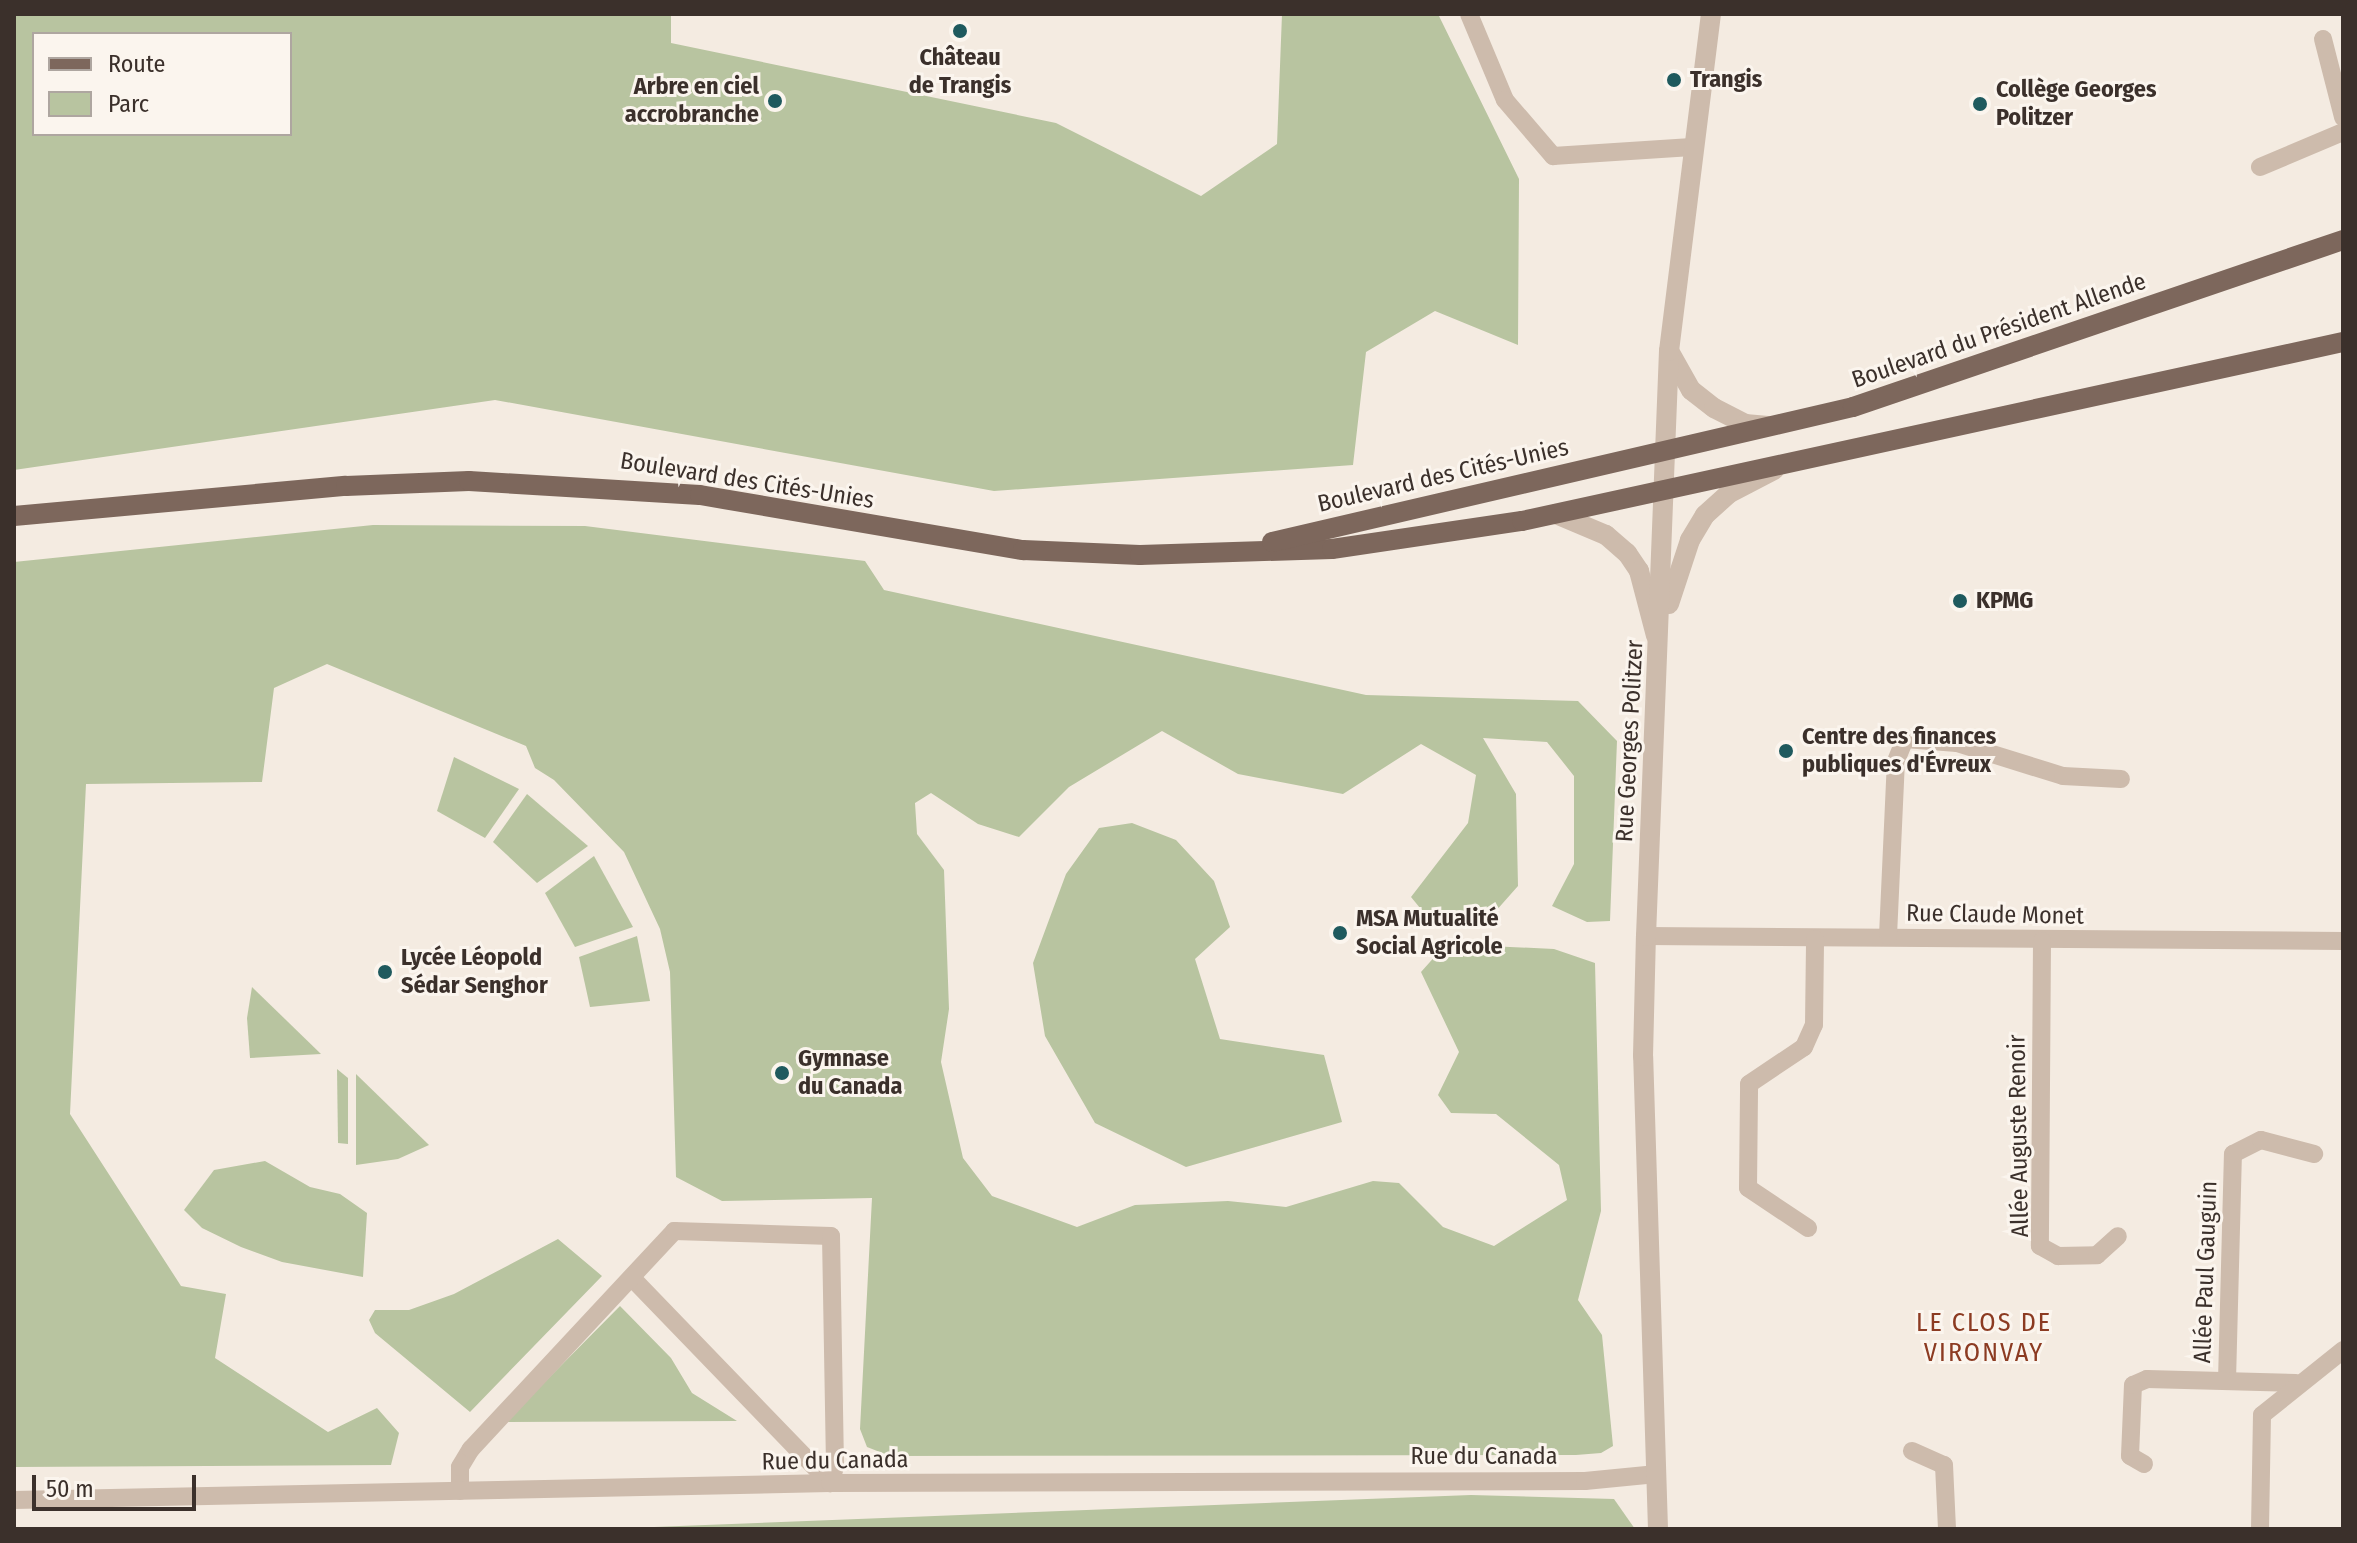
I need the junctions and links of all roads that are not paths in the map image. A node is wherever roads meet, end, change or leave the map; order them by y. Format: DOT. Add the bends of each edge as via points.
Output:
graph roads {
  1 [pos="1469,14"];
  2 [pos="1711,14"];
  3 [pos="2323,39"];
  4 [pos="2343,117"];
  5 [pos="2343,132"];
  6 [pos="1692,147"];
  7 [pos="2260,167"];
  8 [pos="2343,240"];
  9 [pos="2343,342"];
  10 [pos="1669,351"];
  11 [pos="1772,427"];
  12 [pos="1665,451"];
  13 [pos="1786,463"];
  14 [pos="1664,491"];
  15 [pos="1556,514"];
  16 [pos="14,516"];
  17 [pos="1233,551"];
  18 [pos="1661,652"];
  19 [pos="2121,779"];
  20 [pos="1646,936"];
  21 [pos="1888,936"];
  22 [pos="1815,939"];
  23 [pos="2042,941"];
  24 [pos="2343,941"];
  25 [pos="2314,1154"];
  26 [pos="1808,1228"];
  27 [pos="2118,1236"];
  28 [pos="633,1279"];
  29 [pos="2343,1350"];
  30 [pos="2227,1381"];
  31 [pos="2296,1383"];
  32 [pos="1912,1451"];
  33 [pos="2144,1464"];
  34 [pos="1657,1474"];
  35 [pos="830,1483"];
  36 [pos="460,1491"];
  37 [pos="14,1500"];
  38 [pos="1658,1529"];
  39 [pos="1947,1529"];
  40 [pos="2260,1529"];
  1 -- 6 [label="street" via="1505,100 1553,156"];
  2 -- 6 [label="street, Rue Georges Politzer"];
  3 -- 4 [label="street"];
  5 -- 7 [label="street"];
  6 -- 10 [label="street, Rue Georges Politzer"];
  8 -- 11 [label="main road, Boulevard du Président Allende" via="1868,402"];
  9 -- 13 [label="main road"];
  10 -- 11 [label="street" via="1691,390 1714,408 1745,424"];
  10 -- 12 [label="street, Rue Georges Politzer"];
  11 -- 12 [label="main road, Boulevard du Président Allende"];
  12 -- 14 [label="street, Rue Georges Politzer"];
  12 -- 17 [label="main road, Boulevard des Cités-Unies"];
  13 -- 14 [label="main road"];
  13 -- 18 [label="street" via="1728,494 1705,515 1690,540 1671,599"];
  14 -- 15 [label="main road, Boulevard des Cités-Unies"];
  14 -- 18 [label="street, Rue Georges Politzer"];
  15 -- 17 [label="main road, Boulevard des Cités-Unies" via="1405,542"];
  15 -- 18 [label="street" via="1606,535 1627,553 1639,571"];
  16 -- 17 [label="main road, Boulevard des Cités-Unies" via="346,486 484,481 700,495 1023,550"];
  18 -- 20 [label="street, Rue Georges Politzer"];
  19 -- 21 [label="street" via="2063,776 1957,743 1905,739 1896,761"];
  20 -- 22 [label="street, Rue Claude Monet"];
  20 -- 34 [label="street, Rue Georges Politzer" via="1643,1056"];
  21 -- 22 [label="street, Rue Claude Monet"];
  21 -- 23 [label="street, Rue Claude Monet"];
  22 -- 26 [label="street" via="1814,1025 1804,1047 1749,1084 1748,1188"];
  23 -- 24 [label="street, Rue Claude Monet"];
  23 -- 27 [label="street, Allée Auguste Renoir" via="2040,1246 2058,1256 2097,1255"];
  25 -- 30 [label="street, Allée Paul Gauguin" via="2261,1140 2233,1154"];
  28 -- 35 [label="street"];
  28 -- 35 [label="street" via="674,1231 831,1236 835,1467"];
  28 -- 36 [label="street" via="471,1449 460,1467"];
  29 -- 31 [label="street"];
  30 -- 31 [label="street"];
  30 -- 33 [label="street" via="2147,1379 2133,1385 2130,1456"];
  31 -- 40 [label="street" via="2262,1415"];
  32 -- 39 [label="street" via="1944,1465"];
  34 -- 35 [label="street, Rue du Canada" via="1570,1481"];
  34 -- 38 [label="street, Rue Georges Politzer"];
  35 -- 36 [label="street, Rue du Canada"];
  36 -- 37 [label="street, Rue du Canada"];
}
